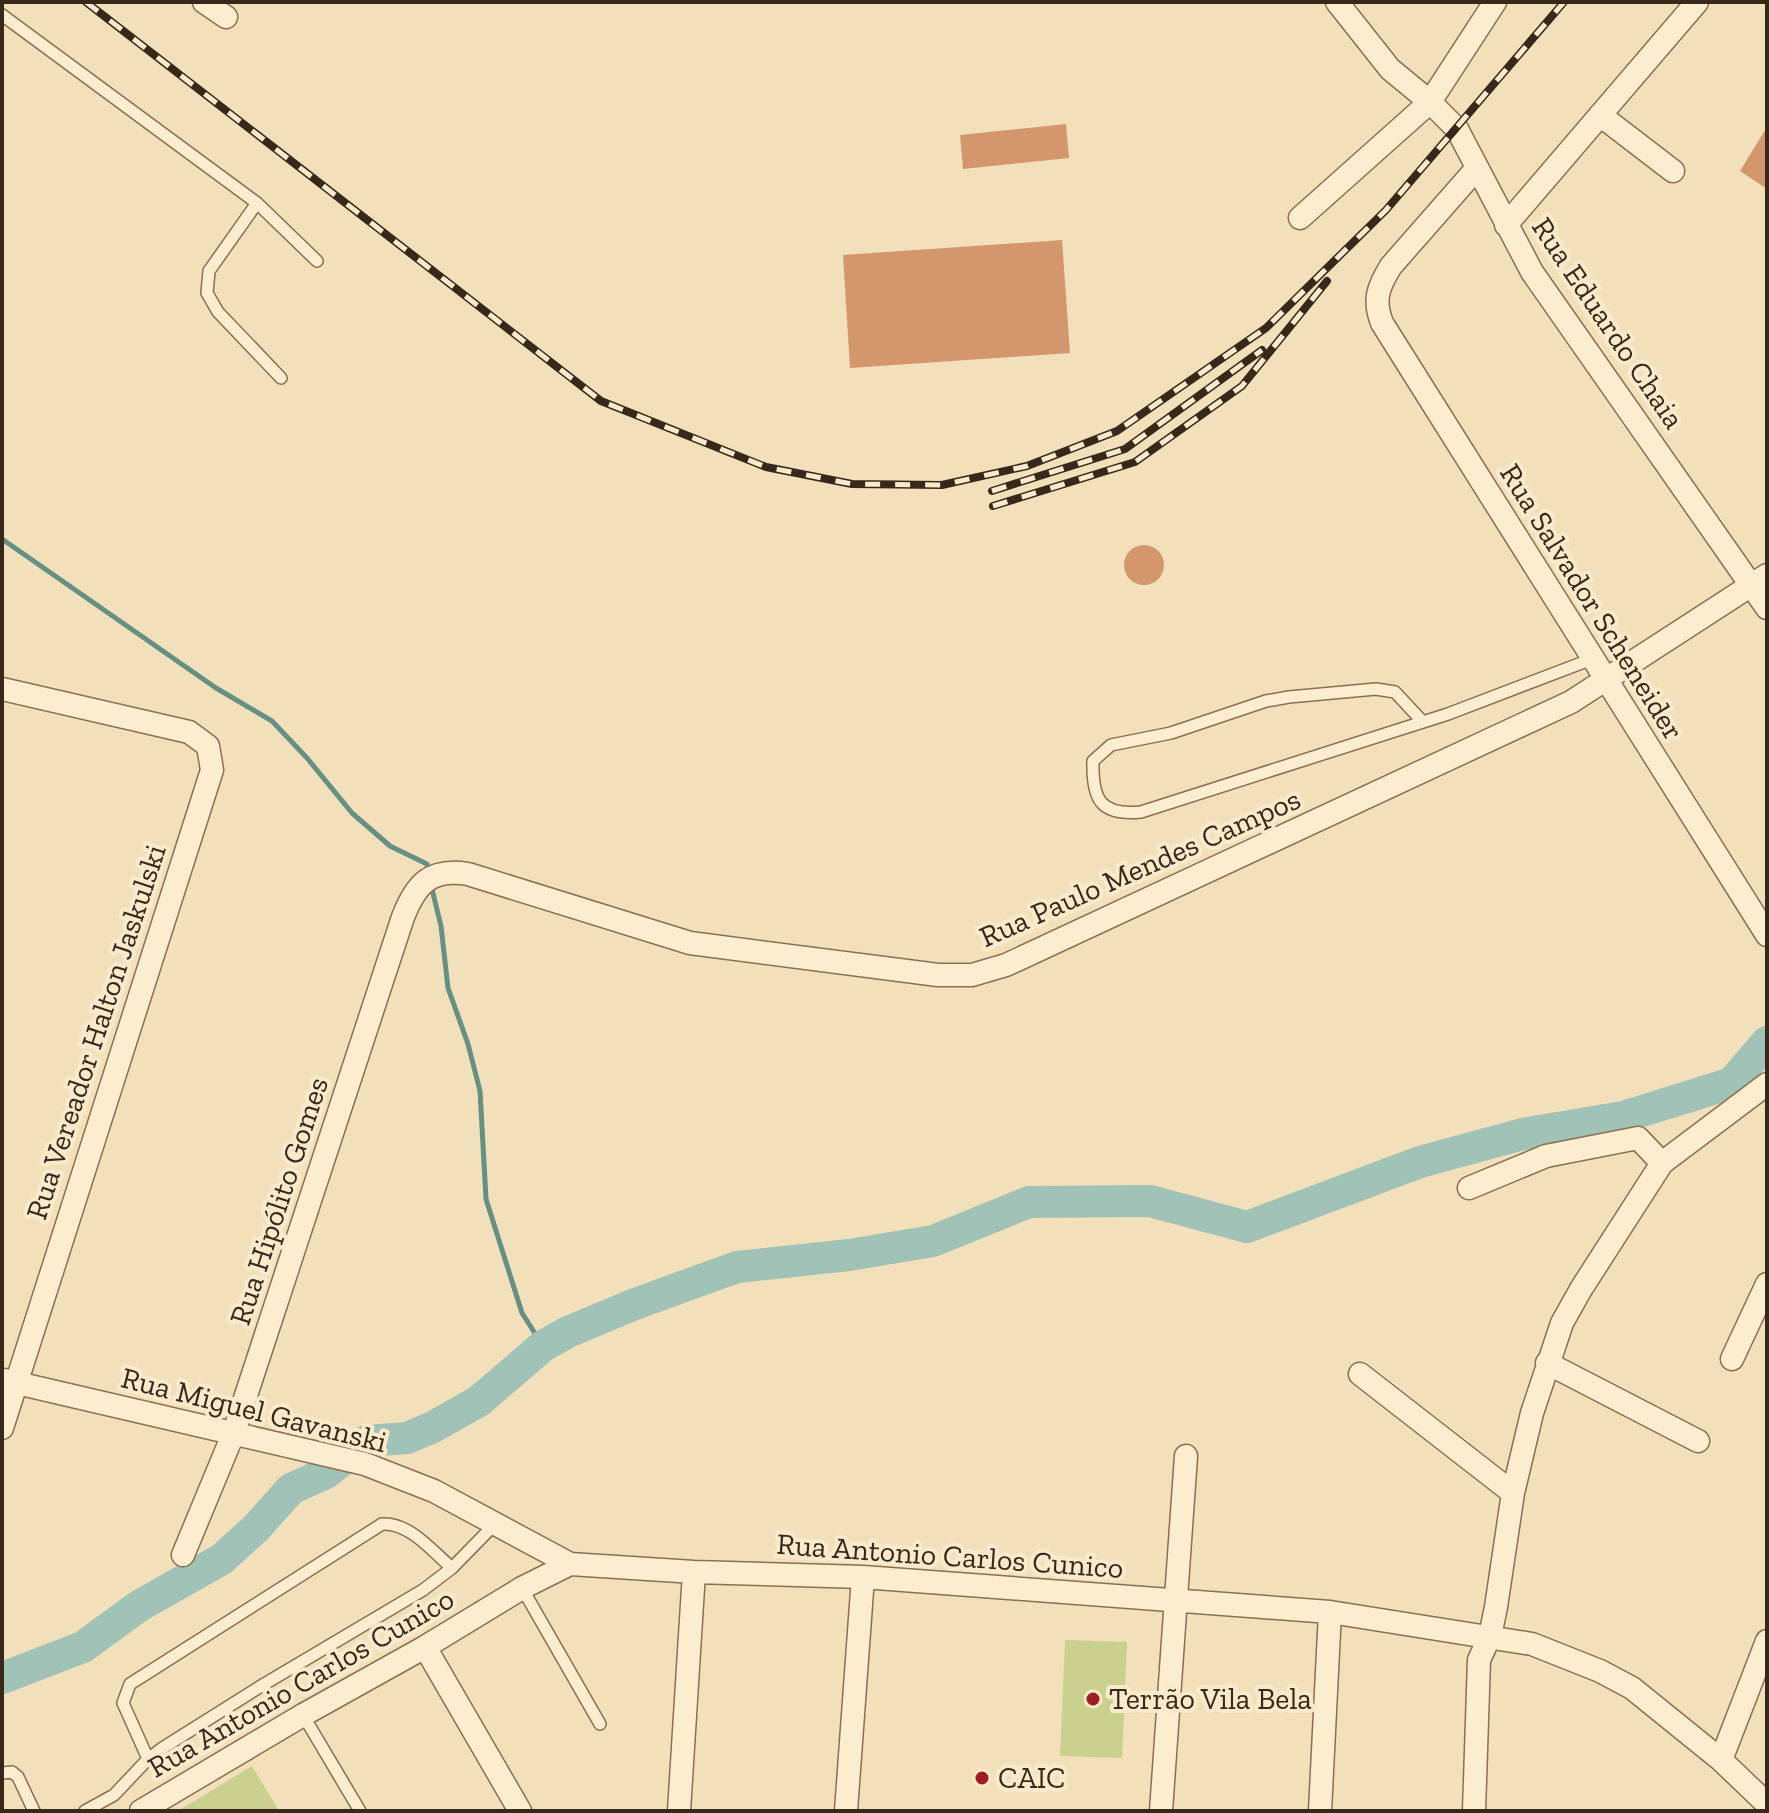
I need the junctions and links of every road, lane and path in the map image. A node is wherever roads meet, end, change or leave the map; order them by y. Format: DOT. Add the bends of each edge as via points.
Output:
graph roads {
  1 [pos="204,2"];
  2 [pos="1337,2"];
  3 [pos="1495,2"];
  4 [pos="1697,2"];
  5 [pos="2,15"];
  6 [pos="226,17"];
  7 [pos="1430,102"];
  8 [pos="1600,115"];
  9 [pos="1477,168"];
  10 [pos="1673,171"];
  11 [pos="257,203"];
  12 [pos="1300,218"];
  13 [pos="1506,225"];
  14 [pos="317,261"];
  15 [pos="281,378"];
  16 [pos="1759,580"];
  17 [pos="1767,608"];
  18 [pos="1592,659"];
  19 [pos="1605,680"];
  20 [pos="2,689"];
  21 [pos="1422,721"];
  22 [pos="430,878"];
  23 [pos="1767,935"];
  24 [pos="1767,1084"];
  25 [pos="1662,1163"];
  26 [pos="1469,1188"];
  27 [pos="1767,1284"];
  28 [pos="1732,1359"];
  29 [pos="1547,1363"];
  30 [pos="1360,1374"];
  31 [pos="9,1382"];
  32 [pos="2,1428"];
  33 [pos="234,1432"];
  34 [pos="1698,1441"];
  35 [pos="1186,1456"];
  36 [pos="1513,1493"];
  37 [pos="496,1523"];
  38 [pos="183,1555"];
  39 [pos="570,1564"];
  40 [pos="452,1568"];
  41 [pos="694,1572"];
  42 [pos="863,1577"];
  43 [pos="522,1588"];
  44 [pos="1175,1601"];
  45 [pos="1330,1612"];
  46 [pos="1490,1636"];
  47 [pos="1767,1641"];
  48 [pos="425,1647"];
  49 [pos="303,1715"];
  50 [pos="600,1724"];
  51 [pos="148,1759"];
  52 [pos="1721,1760"];
  53 [pos="2,1773"];
  54 [pos="1767,1804"];
  55 [pos="34,1811"];
  56 [pos="85,1811"];
  57 [pos="141,1811"];
  58 [pos="360,1811"];
  59 [pos="520,1811"];
  60 [pos="679,1811"];
  61 [pos="846,1811"];
  62 [pos="1161,1811"];
  63 [pos="1320,1811"];
  64 [pos="1474,1811"];
  1 -- 6 [label="street"];
  2 -- 7 [label="street, Rua Eduardo Chaia" via="1390,69"];
  3 -- 7 [label="street"];
  4 -- 8 [label="street"];
  5 -- 11 [label="lane"];
  7 -- 9 [label="street, Rua Eduardo Chaia" via="1457,129"];
  7 -- 12 [label="street"];
  8 -- 10 [label="street"];
  8 -- 13 [label="street"];
  9 -- 13 [label="street, Rua Eduardo Chaia"];
  9 -- 18 [label="street, Rua Salvador Scheneider" via="1380,283 1376,297 1382,323"];
  11 -- 14 [label="lane"];
  11 -- 15 [label="lane" via="209,271 207,293 218,312"];
  13 -- 16 [label="street, Rua Eduardo Chaia" via="1532,272"];
  16 -- 17 [label="street, Rua Eduardo Chaia"];
  16 -- 19 [label="street, Rua Paulo Mendes Campos"];
  18 -- 19 [label="street, Rua Salvador Scheneider"];
  18 -- 21 [label="lane"];
  19 -- 22 [label="street, Rua Paulo Mendes Campos" via="1571,702 1054,943 972,975 690,943 468,874 451,871"];
  19 -- 23 [label="street, Rua Salvador Scheneider"];
  20 -- 31 [label="street, Rua Vereador Halton Jaskulski" via="189,732 208,746 212,770"];
  21 -- 21 [label="lane" via="1141,812 1120,814 1104,805 1092,787 1093,761 1111,745 1171,733 1266,701 1376,689 1395,692"];
  22 -- 33 [label="street, Rua Hipólito Gomes" via="411,897 403,917"];
  24 -- 25 [label="street"];
  25 -- 26 [label="street" via="1638,1138 1546,1156"];
  25 -- 29 [label="street" via="1581,1289"];
  27 -- 28 [label="street"];
  29 -- 34 [label="street"];
  29 -- 36 [label="street"];
  30 -- 36 [label="street"];
  31 -- 32 [label="street, Rua Vereador Halton Jaskulski"];
  31 -- 33 [label="street, Rua Miguel Gavanski"];
  33 -- 37 [label="street, Rua Miguel Gavanski" via="365,1464"];
  33 -- 38 [label="street, Rua Hipólito Gomes"];
  35 -- 44 [label="street"];
  36 -- 46 [label="street"];
  37 -- 39 [label="street, Rua Miguel Gavanski"];
  37 -- 40 [label="lane"];
  39 -- 41 [label="street, Rua Antonio Carlos Cunico"];
  39 -- 43 [label="street, Rua Antonio Carlos Cunico"];
  40 -- 51 [label="lane"];
  40 -- 51 [label="lane" via="404,1528 382,1524 130,1684 123,1703"];
  41 -- 42 [label="street, Rua Antonio Carlos Cunico"];
  41 -- 60 [label="street"];
  42 -- 44 [label="street, Rua Antonio Carlos Cunico"];
  42 -- 61 [label="street"];
  43 -- 48 [label="street, Rua Antonio Carlos Cunico"];
  43 -- 50 [label="lane"];
  44 -- 45 [label="street, Rua Antonio Carlos Cunico"];
  44 -- 62 [label="street"];
  45 -- 46 [label="street, Rua Antonio Carlos Cunico"];
  45 -- 63 [label="street"];
  46 -- 52 [label="street, Rua Antonio Carlos Cunico" via="1553,1651 1632,1688"];
  46 -- 64 [label="street" via="1479,1660"];
  47 -- 52 [label="street"];
  48 -- 49 [label="street, Rua Antonio Carlos Cunico"];
  48 -- 59 [label="street"];
  49 -- 57 [label="street, Rua Antonio Carlos Cunico"];
  49 -- 58 [label="lane"];
  51 -- 56 [label="lane" via="114,1795"];
  52 -- 54 [label="street, Rua Antonio Carlos Cunico"];
  53 -- 55 [label="lane" via="18,1777"];
}
